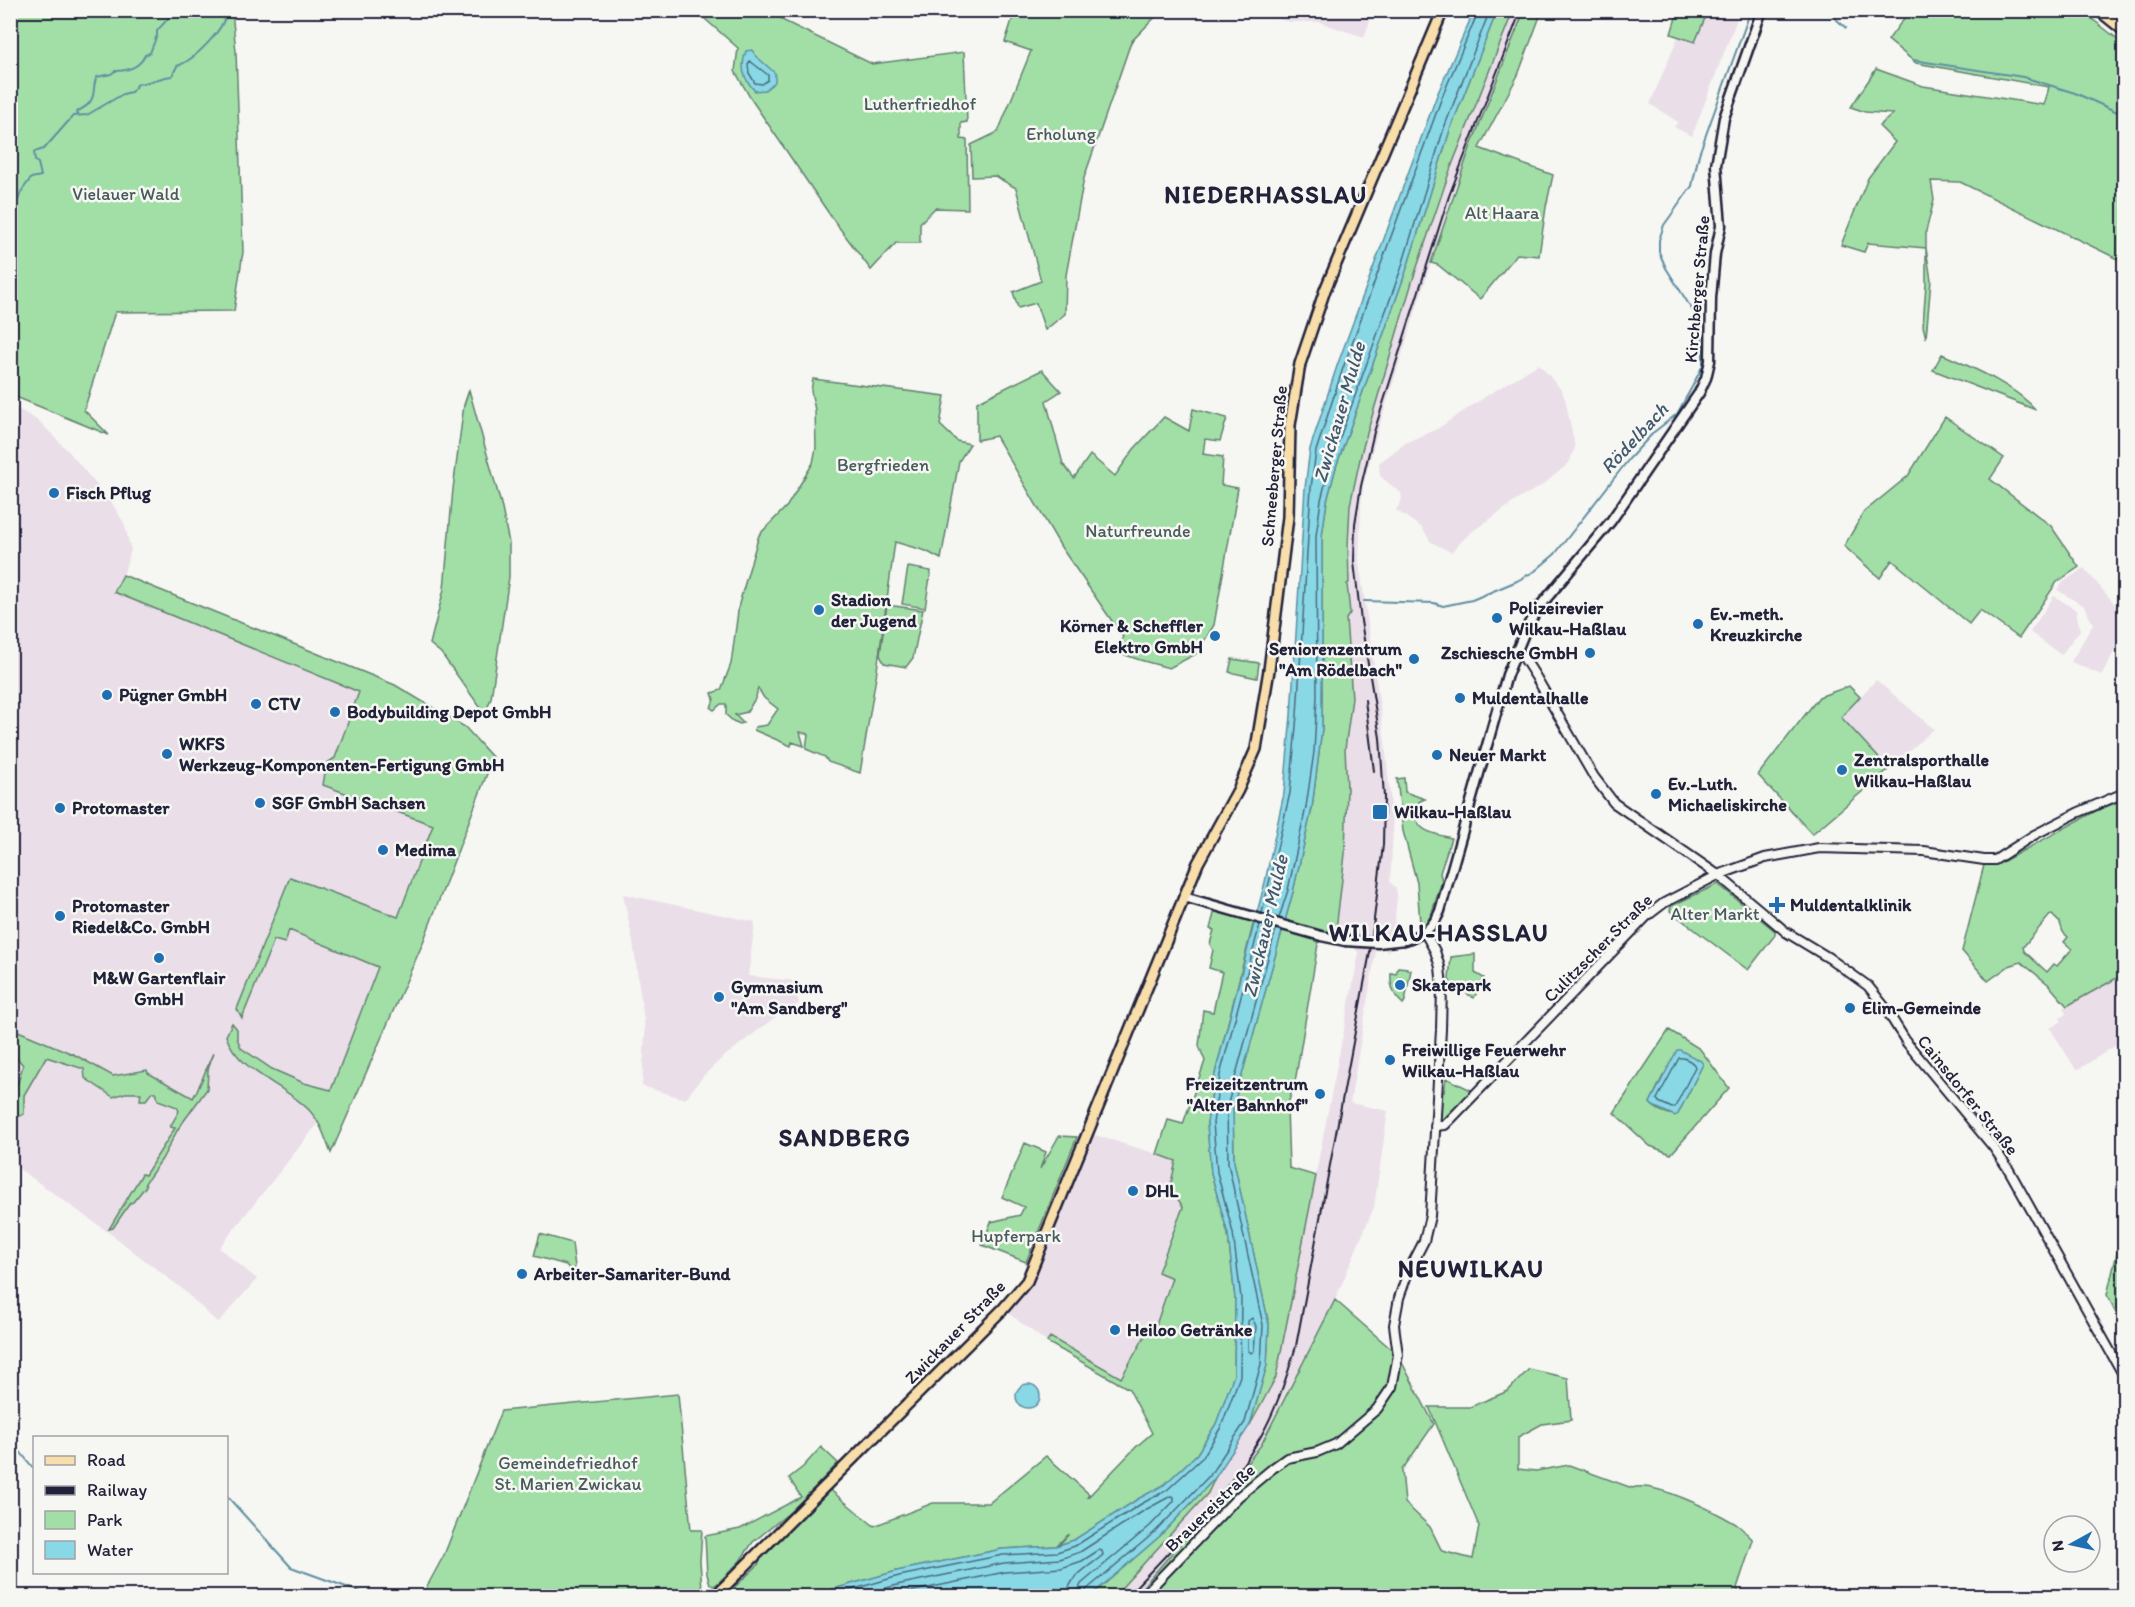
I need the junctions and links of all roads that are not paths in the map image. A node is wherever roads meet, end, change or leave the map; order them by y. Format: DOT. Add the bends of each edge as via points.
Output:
graph roads {
  1 [pos="1443,10"];
  2 [pos="1762,10"];
  3 [pos="2099,10"];
  4 [pos="2120,10"];
  5 [pos="2124,14"];
  6 [pos="2124,30"];
  7 [pos="1516,650"];
  8 [pos="2124,793"];
  9 [pos="1718,875"];
  10 [pos="1184,897"];
  11 [pos="1425,933"];
  12 [pos="1435,1125"];
  13 [pos="2124,1376"];
  14 [pos="715,1596"];
  15 [pos="1143,1596"];
  1 -- 10 [label="main road, Schneeberger Straße" via="1308,337 1290,425 1288,517 1256,749"];
  2 -- 7 [label="main road, Kirchberger Straße" via="1724,118 1716,165 1721,226 1715,254 1706,378 1611,521 1536,611"];
  3 -- 6 [label="highway"];
  4 -- 5 [label="highway"];
  7 -- 9 [label="street, Cainsdorfer Straße" via="1536,676 1609,797"];
  7 -- 11 [label="main road, Kirchberger Straße" via="1446,892 1436,921"];
  8 -- 9 [label="street, Culitzscher Straße" via="2034,835 1995,860 1924,851 1819,848 1765,858"];
  9 -- 12 [label="street, Culitzscher Straße" via="1647,916 1445,1125"];
  9 -- 13 [label="street, Cainsdorfer Straße" via="1786,932 1829,958 1874,993 1907,1043 2009,1170"];
  10 -- 11 [label="main road, bridge" via="1345,941 1378,943"];
  10 -- 14 [label="main road, Zwickauer Straße" via="1027,1281"];
  11 -- 12 [label="street, Brauereistraße" via="1435,951 1442,987"];
  12 -- 15 [label="street, Brauereistraße" via="1430,1216 1424,1241 1399,1298 1394,1325 1398,1355 1392,1387 1377,1408 1336,1444 1287,1458 1238,1497"];
}
